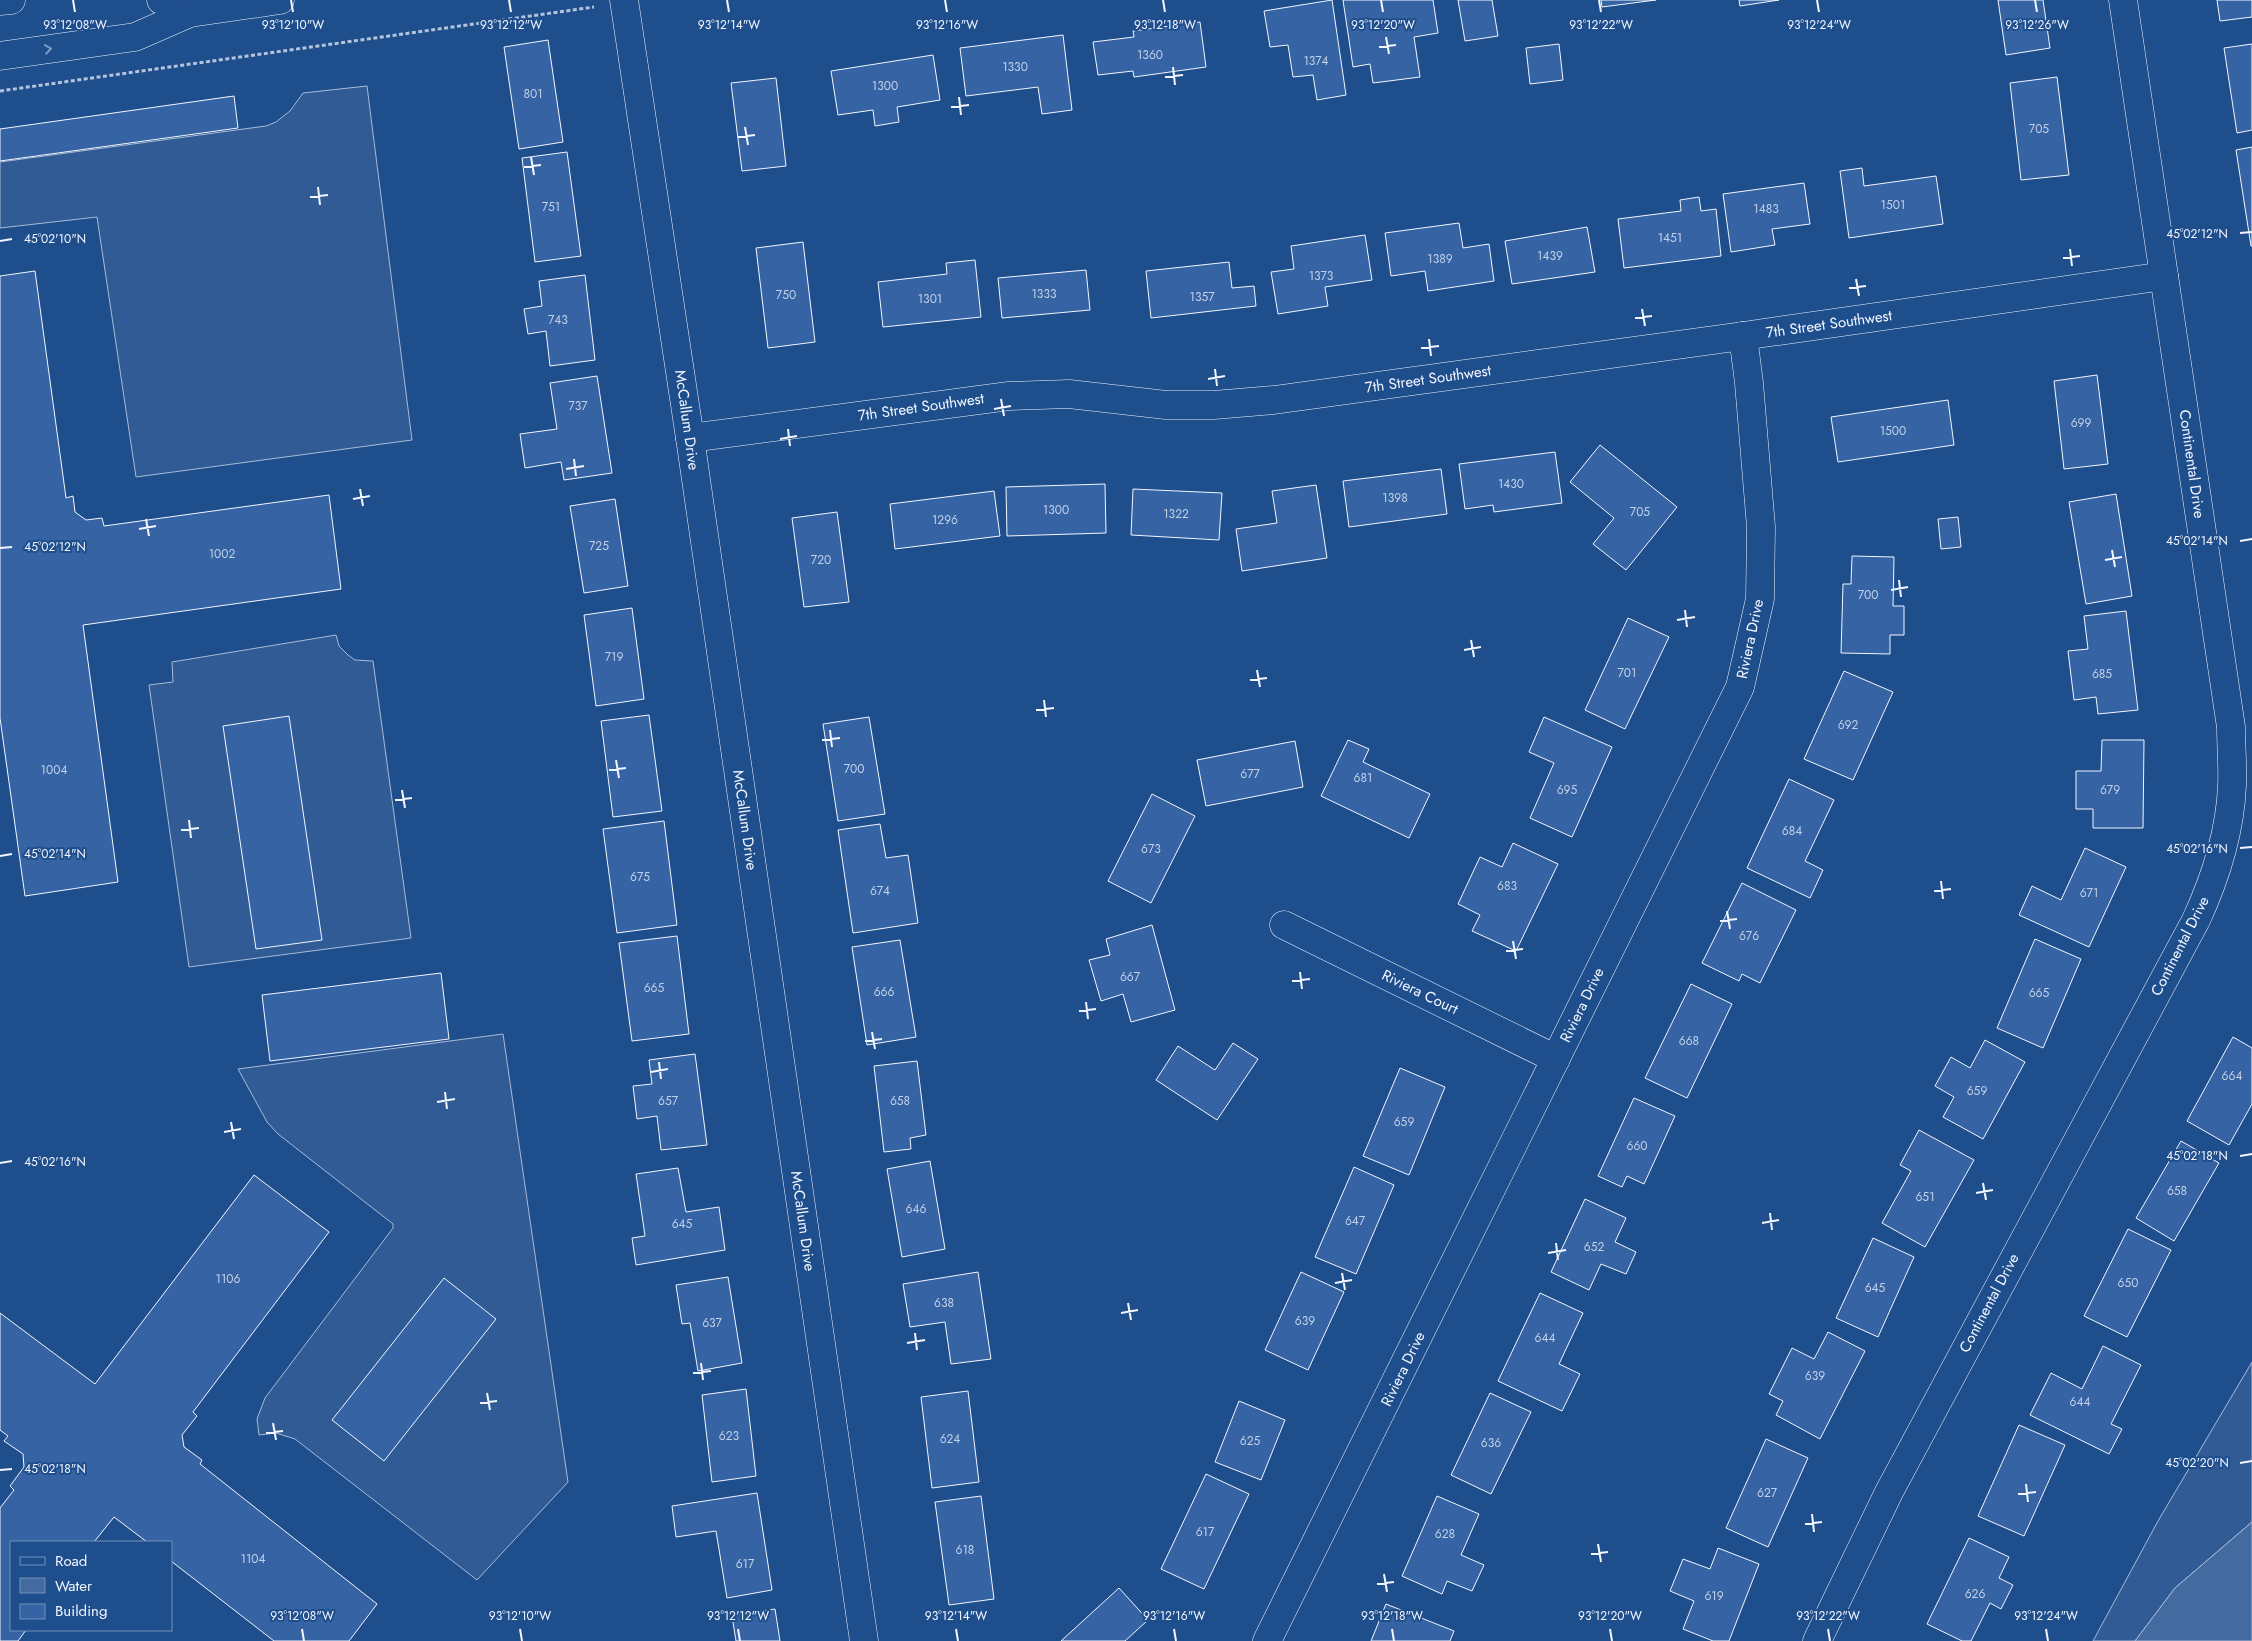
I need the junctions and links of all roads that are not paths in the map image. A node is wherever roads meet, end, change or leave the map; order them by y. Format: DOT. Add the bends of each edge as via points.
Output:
graph roads {
  1 [pos="11,0"];
  2 [pos="162,0"];
  3 [pos="280,0"];
  4 [pos="624,0"];
  5 [pos="2123,0"];
  6 [pos="0,1"];
  7 [pos="190,13"];
  8 [pos="0,56"];
  9 [pos="2164,276"];
  10 [pos="1743,336"];
  11 [pos="690,438"];
  12 [pos="1284,925"];
  13 [pos="1556,1058"];
  14 [pos="864,1641"];
  15 [pos="1267,1641"];
  16 [pos="1817,1641"];
  1 -- 6 [label="street"];
  2 -- 7 [label="street"];
  3 -- 7 [label="street"];
  4 -- 11 [label="street, McCallum Drive"];
  5 -- 9 [label="street, Continental Drive"];
  8 -- 7 [label="street, one-way" via="135,37"];
  9 -- 10 [label="street, 7th Street Southwest"];
  9 -- 16 [label="street, Continental Drive" via="2231,727 2232,788 2224,841 2196,920 1889,1492"];
  10 -- 11 [label="street, 7th Street Southwest" via="1274,400 1214,405 1166,404 1069,394 1009,396"];
  10 -- 13 [label="street, Riviera Drive" via="1761,527 1760,599 1740,687"];
  11 -- 14 [label="street, McCallum Drive"];
  12 -- 13 [label="street, Riviera Court"];
  13 -- 15 [label="street, Riviera Drive"];
}
